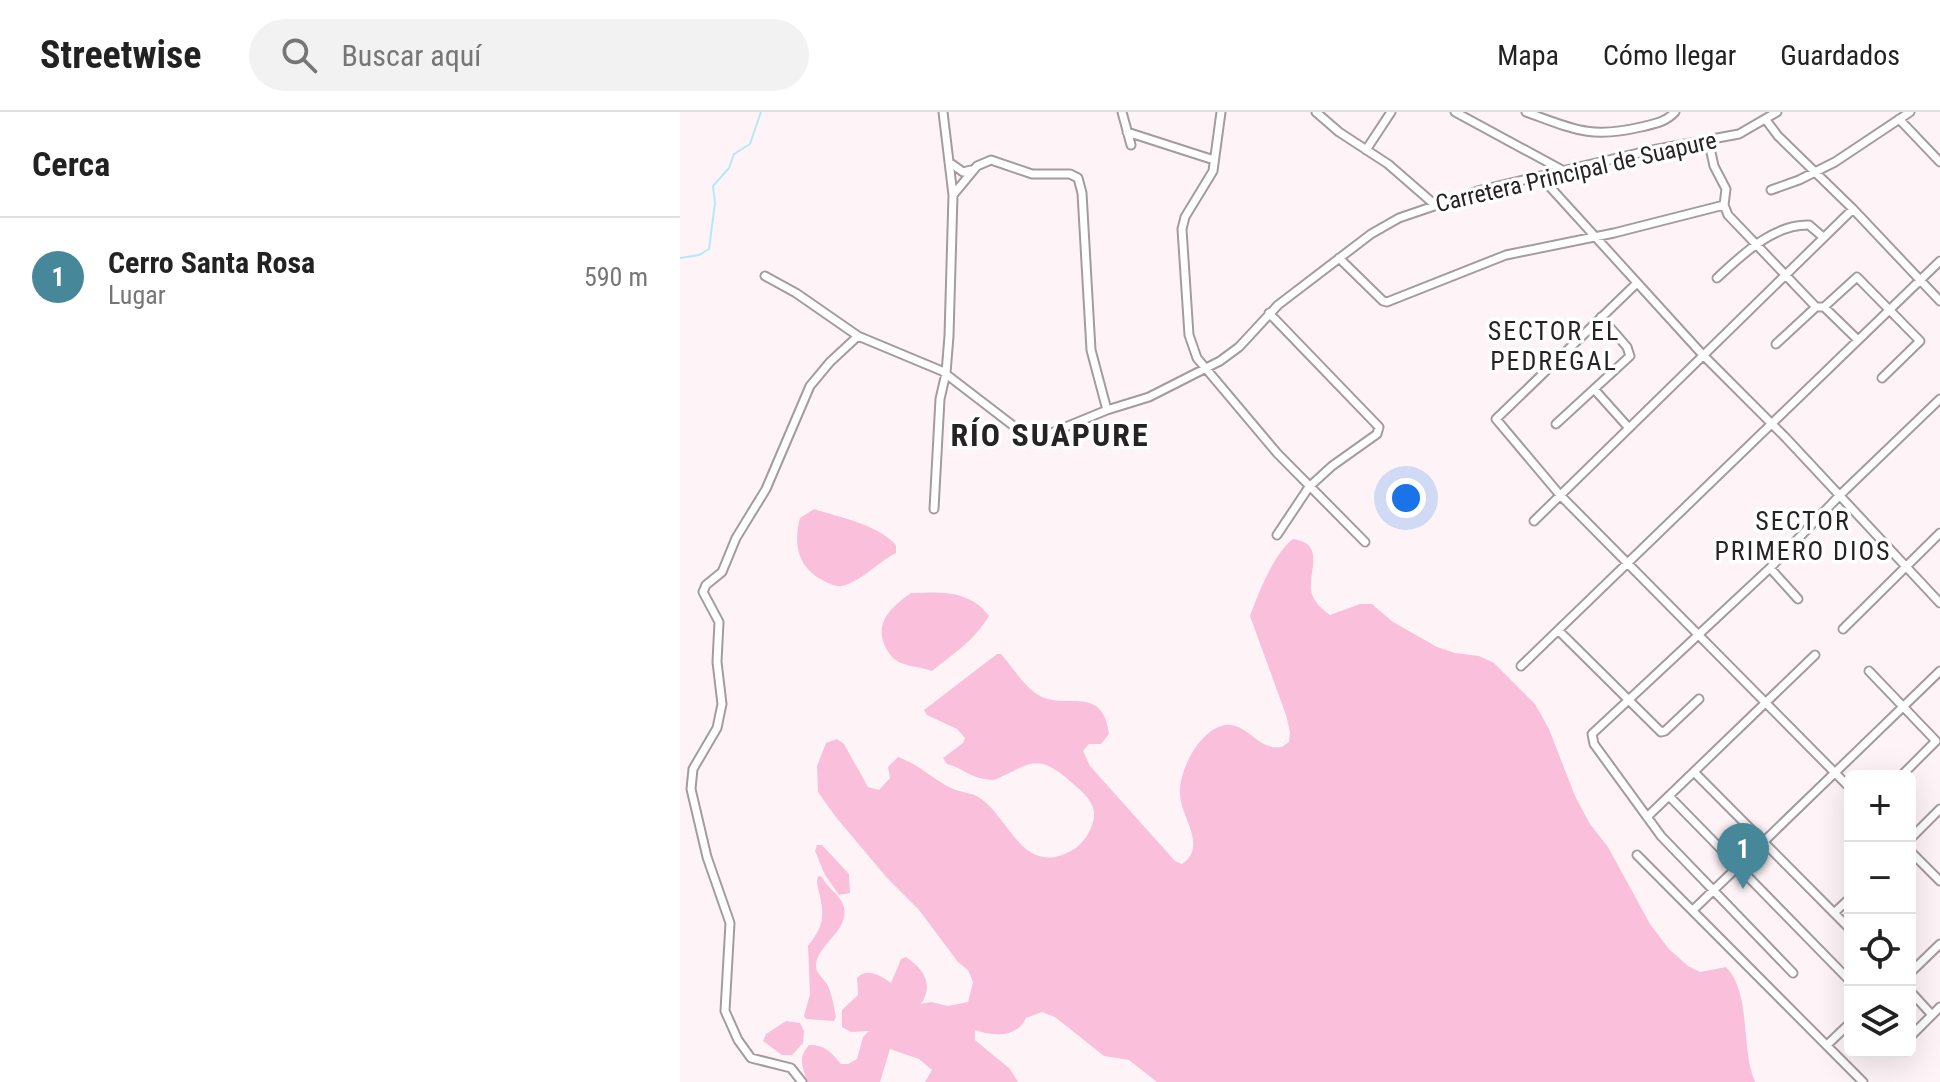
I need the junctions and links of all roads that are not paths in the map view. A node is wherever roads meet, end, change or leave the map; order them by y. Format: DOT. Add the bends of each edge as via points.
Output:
graph roads {
  1 [pos="943,112"];
  2 [pos="1122,112"];
  3 [pos="1221,112"];
  4 [pos="1316,112"];
  5 [pos="1391,112"];
  6 [pos="1455,112"];
  7 [pos="1526,112"];
  8 [pos="1675,112"];
  9 [pos="1777,112"];
  10 [pos="1910,112"];
  11 [pos="1899,119"];
  12 [pos="1766,120"];
  13 [pos="1127,132"];
  14 [pos="1708,139"];
  15 [pos="1131,145"];
  16 [pos="1366,150"];
  17 [pos="1214,160"];
  18 [pos="949,162"];
  19 [pos="1940,162"];
  20 [pos="973,170"];
  21 [pos="1564,171"];
  22 [pos="1817,172"];
  23 [pos="1540,176"];
  24 [pos="1771,190"];
  25 [pos="953,195"];
  26 [pos="1434,204"];
  27 [pos="1724,205"];
  28 [pos="1853,209"];
  29 [pos="1594,237"];
  30 [pos="1823,237"];
  31 [pos="1755,243"];
  32 [pos="1339,258"];
  33 [pos="1940,261"];
  34 [pos="1785,275"];
  35 [pos="765,276"];
  36 [pos="1717,278"];
  37 [pos="1920,281"];
  38 [pos="1637,283"];
  39 [pos="1940,301"];
  40 [pos="1820,307"];
  41 [pos="1889,310"];
  42 [pos="1269,313"];
  43 [pos="1601,317"];
  44 [pos="858,336"];
  45 [pos="1858,340"];
  46 [pos="1776,344"];
  47 [pos="1702,354"];
  48 [pos="1205,369"];
  49 [pos="946,373"];
  50 [pos="1882,378"];
  51 [pos="1594,389"];
  52 [pos="1940,399"];
  53 [pos="1107,410"];
  54 [pos="1556,424"];
  55 [pos="1771,425"];
  56 [pos="1628,427"];
  57 [pos="1309,487"];
  58 [pos="1560,495"];
  59 [pos="1840,495"];
  60 [pos="934,509"];
  61 [pos="1534,521"];
  62 [pos="1940,533"];
  63 [pos="1277,535"];
  64 [pos="1365,542"];
  65 [pos="1628,563"];
  66 [pos="1905,567"];
  67 [pos="1770,568"];
  68 [pos="1798,599"];
  69 [pos="1940,603"];
  70 [pos="1843,629"];
  71 [pos="1558,630"];
  72 [pos="1700,634"];
  73 [pos="1815,655"];
  74 [pos="1521,666"];
  75 [pos="1869,671"];
  76 [pos="1940,671"];
  77 [pos="1627,699"];
  78 [pos="1699,699"];
  79 [pos="1767,701"];
  80 [pos="1902,707"];
  81 [pos="1907,770"];
  82 [pos="1834,771"];
  83 [pos="1694,772"];
  84 [pos="1844,782"];
  85 [pos="1669,796"];
  86 [pos="1940,809"];
  87 [pos="1647,817"];
  88 [pos="1916,833"];
  89 [pos="1763,841"];
  90 [pos="1637,855"];
  91 [pos="1916,857"];
  92 [pos="1738,866"];
  93 [pos="1940,881"];
  94 [pos="1713,890"];
  95 [pos="1844,904"];
  96 [pos="1693,910"];
  97 [pos="1834,913"];
  98 [pos="1844,923"];
  99 [pos="1940,944"];
  100 [pos="1916,967"];
  101 [pos="1793,973"];
  102 [pos="1844,975"];
  103 [pos="1916,998"];
  104 [pos="1940,1007"];
  105 [pos="1932,1015"];
  106 [pos="1844,1029"];
  107 [pos="1916,1031"];
  108 [pos="1827,1045"];
  109 [pos="802,1082"];
  110 [pos="1863,1082"];
  1 -- 18 [label="street"];
  2 -- 13 [label="street"];
  3 -- 17 [label="street"];
  4 -- 16 [label="street"];
  5 -- 16 [label="street"];
  6 -- 21 [label="street"];
  7 -- 8 [label="street" via="1597,134 1661,122"];
  9 -- 12 [label="street, Carretera Principal de Suapure"];
  10 -- 11 [label="street"];
  11 -- 19 [label="street"];
  11 -- 22 [label="street"];
  12 -- 14 [label="street, Carretera Principal de Suapure" via="1739,134"];
  12 -- 22 [label="street"];
  13 -- 15 [label="street"];
  13 -- 17 [label="street"];
  14 -- 21 [label="street, Carretera Principal de Suapure"];
  14 -- 27 [label="street" via="1726,189"];
  16 -- 26 [label="street"];
  17 -- 48 [label="street" via="1182,229 1189,335"];
  18 -- 20 [label="street" via="963,172"];
  18 -- 25 [label="street"];
  20 -- 25 [label="street"];
  20 -- 53 [label="street" via="991,160 1032,174 1070,174 1080,182 1091,350"];
  21 -- 23 [label="street, Carretera Principal de Suapure"];
  22 -- 24 [label="street"];
  22 -- 28 [label="street"];
  23 -- 26 [label="street, Carretera Principal de Suapure"];
  23 -- 29 [label="street"];
  25 -- 49 [label="street"];
  26 -- 32 [label="street, Carretera Principal de Suapure" via="1390,222"];
  27 -- 29 [label="street"];
  27 -- 31 [label="street"];
  28 -- 30 [label="street"];
  28 -- 37 [label="street"];
  29 -- 32 [label="street" via="1506,255 1387,302"];
  29 -- 38 [label="street"];
  30 -- 31 [label="street" via="1814,227 1802,225"];
  30 -- 34 [label="street"];
  31 -- 34 [label="street"];
  31 -- 36 [label="street"];
  32 -- 42 [label="street, Carretera Principal de Suapure"];
  33 -- 37 [label="street"];
  34 -- 40 [label="street"];
  34 -- 47 [label="street"];
  35 -- 44 [label="street, Carretera Principal de Suapure"];
  37 -- 39 [label="street"];
  37 -- 41 [label="street"];
  38 -- 43 [label="street"];
  38 -- 47 [label="street"];
  40 -- 41 [label="street" via="1857,277"];
  40 -- 45 [label="street"];
  40 -- 46 [label="street"];
  41 -- 45 [label="street"];
  41 -- 50 [label="street" via="1920,341"];
  42 -- 48 [label="street, Carretera Principal de Suapure" via="1234,351"];
  42 -- 57 [label="street" via="1379,427 1377,434"];
  43 -- 51 [label="street" via="1630,356"];
  43 -- 58 [label="street" via="1496,419"];
  44 -- 49 [label="street, Carretera Principal de Suapure"];
  44 -- 109 [label="street" via="810,386 766,489 722,572 703,592 719,622 722,704 720,721 691,782 697,820 730,923 725,1011 751,1058 791,1068"];
  45 -- 55 [label="street"];
  47 -- 55 [label="street"];
  47 -- 56 [label="street"];
  48 -- 53 [label="street, Carretera Principal de Suapure" via="1149,397"];
  48 -- 57 [label="street"];
  49 -- 53 [label="street, Carretera Principal de Suapure" via="1032,440"];
  49 -- 60 [label="street"];
  51 -- 54 [label="street"];
  51 -- 56 [label="street"];
  52 -- 59 [label="street"];
  55 -- 59 [label="street"];
  55 -- 65 [label="street"];
  56 -- 58 [label="street"];
  57 -- 63 [label="street"];
  57 -- 64 [label="street"];
  58 -- 61 [label="street"];
  58 -- 65 [label="street"];
  59 -- 66 [label="street"];
  59 -- 67 [label="street"];
  62 -- 66 [label="street"];
  65 -- 71 [label="street"];
  65 -- 72 [label="street"];
  66 -- 69 [label="street"];
  66 -- 70 [label="street"];
  67 -- 68 [label="street"];
  67 -- 72 [label="street"];
  71 -- 74 [label="street"];
  71 -- 77 [label="street"];
  72 -- 77 [label="street"];
  72 -- 79 [label="street"];
  73 -- 79 [label="street"];
  75 -- 80 [label="street"];
  76 -- 80 [label="street"];
  77 -- 78 [label="street" via="1661,732"];
  77 -- 87 [label="street" via="1592,738"];
  79 -- 82 [label="street"];
  79 -- 83 [label="street"];
  80 -- 81 [label="street" via="1936,743"];
  80 -- 82 [label="street"];
  82 -- 84 [label="street"];
  82 -- 89 [label="street"];
  83 -- 85 [label="street"];
  83 -- 89 [label="street"];
  85 -- 87 [label="street"];
  85 -- 92 [label="street"];
  86 -- 88 [label="street"];
  87 -- 94 [label="street"];
  89 -- 92 [label="street"];
  89 -- 97 [label="street"];
  90 -- 96 [label="street"];
  91 -- 93 [label="street"];
  92 -- 94 [label="street"];
  92 -- 102 [label="street"];
  94 -- 96 [label="street"];
  94 -- 101 [label="street"];
  95 -- 97 [label="street"];
  96 -- 108 [label="street"];
  97 -- 98 [label="street"];
  99 -- 100 [label="street"];
  103 -- 105 [label="street"];
  104 -- 105 [label="street"];
  105 -- 107 [label="street"];
  106 -- 108 [label="street"];
  108 -- 110 [label="street"];
}
